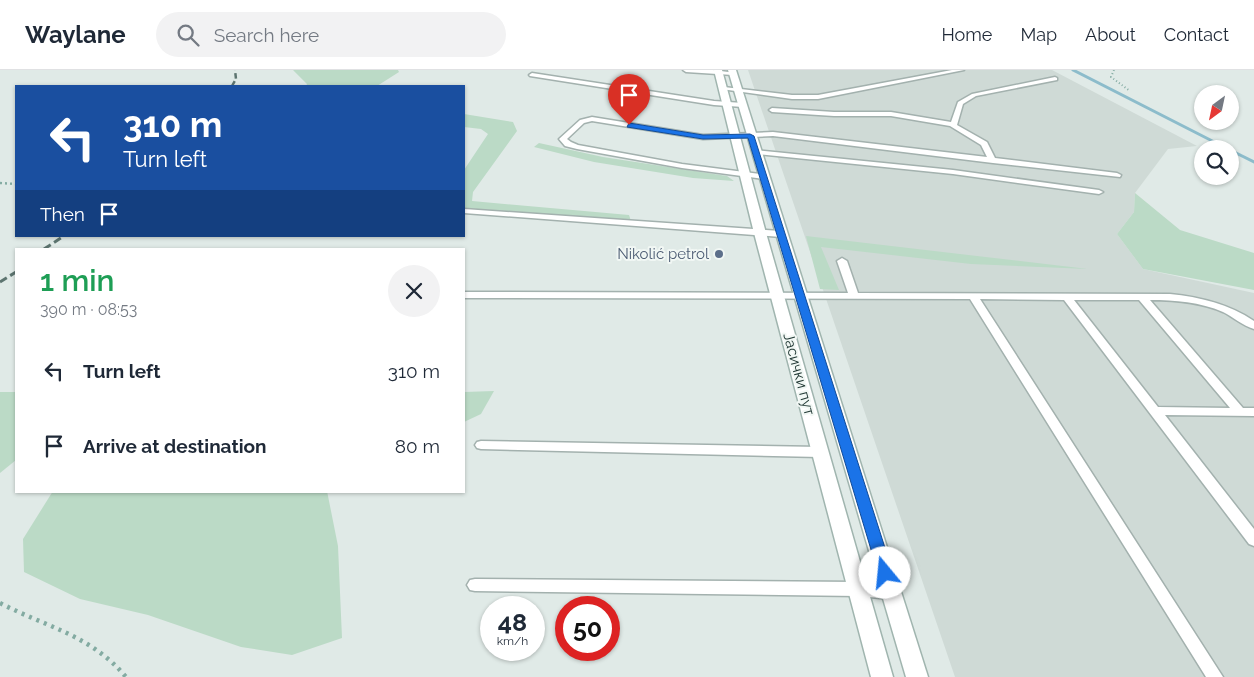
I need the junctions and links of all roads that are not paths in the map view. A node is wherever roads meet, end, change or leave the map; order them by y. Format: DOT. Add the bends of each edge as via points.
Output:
graph roads {
  1 [pos="686,70"];
  2 [pos="961,70"];
  3 [pos="725,71"];
  4 [pos="532,75"];
  5 [pos="1055,79"];
  6 [pos="731,89"];
  7 [pos="728,104"];
  8 [pos="743,105"];
  9 [pos="772,110"];
  10 [pos="952,124"];
  11 [pos="734,136"];
  12 [pos="750,136"];
  13 [pos="757,152"];
  14 [pos="993,161"];
  15 [pos="1118,175"];
  16 [pos="746,176"];
  17 [pos="764,177"];
  18 [pos="1099,192"];
  19 [pos="465,211"];
  20 [pos="760,233"];
  21 [pos="782,234"];
  22 [pos="842,261"];
  23 [pos="465,295"];
  24 [pos="778,296"];
  25 [pos="801,297"];
  26 [pos="854,297"];
  27 [pos="974,298"];
  28 [pos="1068,298"];
  29 [pos="1143,298"];
  30 [pos="1254,326"];
  31 [pos="1156,411"];
  32 [pos="1240,412"];
  33 [pos="1254,412"];
  34 [pos="481,445"];
  35 [pos="820,452"];
  36 [pos="1254,540"];
  37 [pos="475,585"];
  38 [pos="858,588"];
  39 [pos="891,592"];
  40 [pos="882,677"];
  41 [pos="917,677"];
  42 [pos="1215,677"];
  1 -- 3 [label="lane"];
  2 -- 6 [label="lane" via="818,97"];
  3 -- 6 [label="main road, Јасички пут"];
  4 -- 7 [label="lane"];
  5 -- 10 [label="lane" via="968,97 960,103"];
  6 -- 7 [label="main road, Јасички пут"];
  6 -- 8 [label="main road, Јасички пут"];
  7 -- 8 [label="lane"];
  7 -- 11 [label="main road, Јасички пут"];
  8 -- 12 [label="main road, Јасички пут"];
  9 -- 10 [label="lane" via="892,114"];
  10 -- 14 [label="lane" via="958,131 984,144"];
  11 -- 12 [label="lane"];
  11 -- 16 [label="main road, Јасички пут"];
  11 -- 16 [label="lane" via="703,137 592,119 582,121 563,139 577,147"];
  12 -- 13 [label="main road, Јасички пут"];
  12 -- 14 [label="lane" via="773,134"];
  13 -- 17 [label="main road, Јасички пут"];
  13 -- 18 [label="lane" via="953,172"];
  14 -- 15 [label="lane"];
  16 -- 17 [label="lane"];
  16 -- 20 [label="main road, Јасички пут"];
  17 -- 21 [label="main road, Јасички пут"];
  19 -- 20 [label="lane"];
  20 -- 21 [label="lane"];
  20 -- 24 [label="main road, Јасички пут"];
  21 -- 25 [label="main road, Јасички пут"];
  22 -- 26 [label="lane"];
  23 -- 24 [label="lane"];
  24 -- 25 [label="lane"];
  24 -- 35 [label="main road, Јасички пут"];
  25 -- 26 [label="lane"];
  25 -- 39 [label="main road, Јасички пут"];
  26 -- 27 [label="lane"];
  27 -- 28 [label="lane"];
  27 -- 42 [label="lane"];
  28 -- 29 [label="lane"];
  28 -- 31 [label="lane"];
  29 -- 30 [label="lane" via="1204,302 1232,311"];
  29 -- 32 [label="lane"];
  31 -- 32 [label="lane"];
  31 -- 36 [label="lane"];
  32 -- 33 [label="lane"];
  34 -- 35 [label="lane"];
  35 -- 38 [label="main road, Јасички пут"];
  37 -- 38 [label="lane"];
  38 -- 39 [label="lane"];
  38 -- 40 [label="main road, Јасички пут"];
  39 -- 41 [label="main road, Јасички пут"];
}
